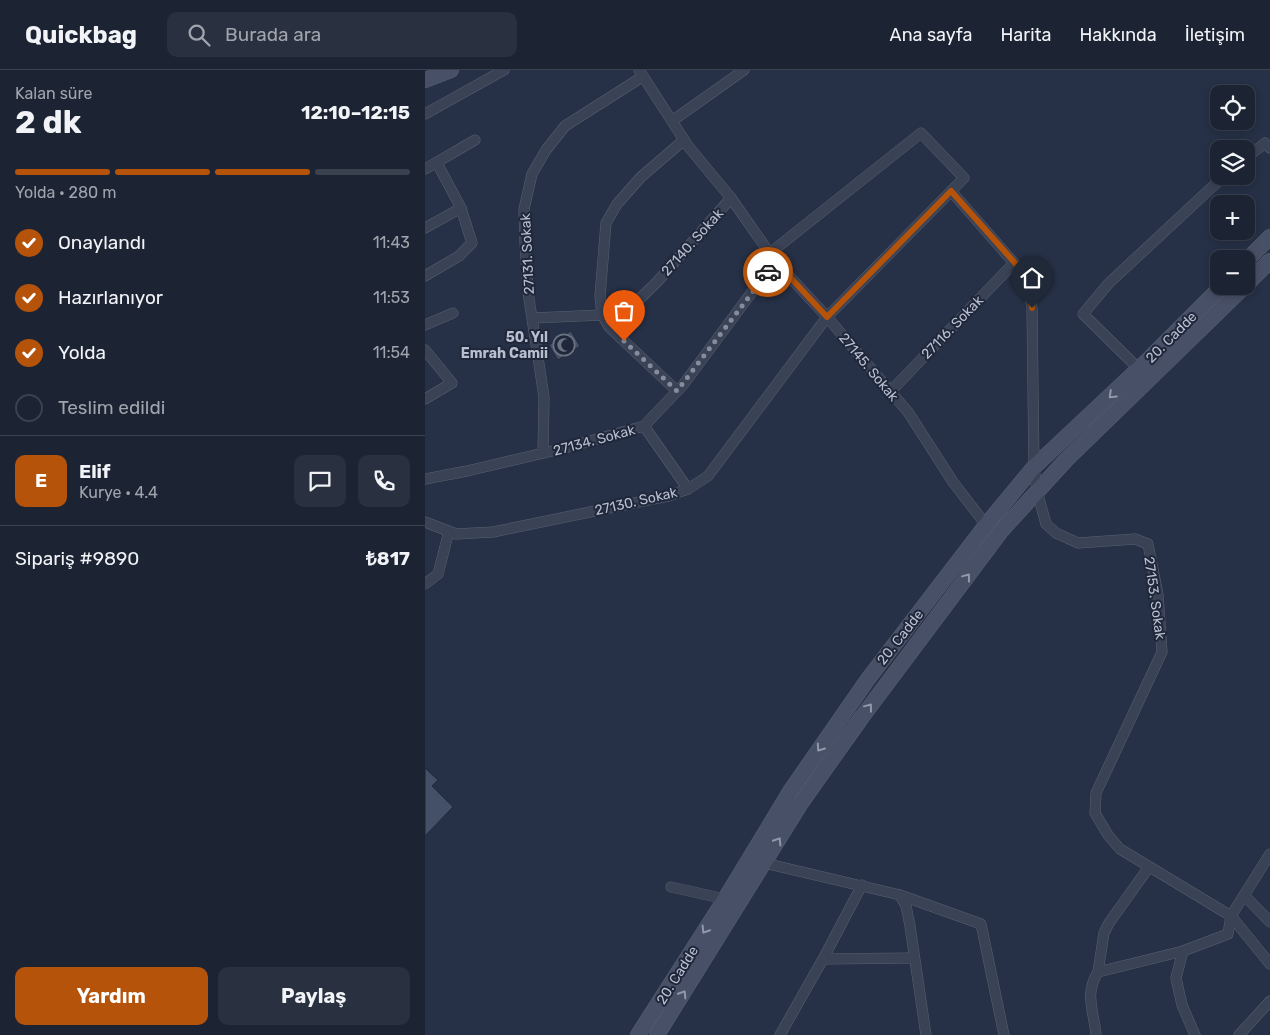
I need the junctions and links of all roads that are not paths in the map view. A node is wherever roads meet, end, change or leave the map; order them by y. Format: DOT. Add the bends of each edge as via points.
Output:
graph roads {
  1 [pos="451,70"];
  2 [pos="504,70"];
  3 [pos="744,70"];
  4 [pos="641,73"];
  5 [pos="425,80"];
  6 [pos="425,114"];
  7 [pos="673,122"];
  8 [pos="475,140"];
  9 [pos="684,140"];
  10 [pos="1270,148"];
  11 [pos="1255,151"];
  12 [pos="437,163"];
  13 [pos="425,170"];
  14 [pos="964,178"];
  15 [pos="1213,185"];
  16 [pos="951,191"];
  17 [pos="731,198"];
  18 [pos="461,208"];
  19 [pos="425,228"];
  20 [pos="1270,237"];
  21 [pos="1255,252"];
  22 [pos="773,257"];
  23 [pos="1270,261"];
  24 [pos="1015,263"];
  25 [pos="425,276"];
  26 [pos="1255,277"];
  27 [pos="1212,295"];
  28 [pos="1237,295"];
  29 [pos="453,313"];
  30 [pos="602,315"];
  31 [pos="827,317"];
  32 [pos="533,318"];
  33 [pos="425,325"];
  34 [pos="610,328"];
  35 [pos="425,350"];
  36 [pos="1139,369"];
  37 [pos="677,391"];
  38 [pos="890,392"];
  39 [pos="425,399"];
  40 [pos="645,426"];
  41 [pos="543,453"];
  42 [pos="1034,467"];
  43 [pos="425,479"];
  44 [pos="688,488"];
  45 [pos="1037,491"];
  46 [pos="425,522"];
  47 [pos="986,525"];
  48 [pos="449,531"];
  49 [pos="425,584"];
  50 [pos="1270,854"];
  51 [pos="764,863"];
  52 [pos="1149,867"];
  53 [pos="862,886"];
  54 [pos="671,887"];
  55 [pos="900,895"];
  56 [pos="1244,895"];
  57 [pos="725,899"];
  58 [pos="1231,916"];
  59 [pos="1270,922"];
  60 [pos="1183,951"];
  61 [pos="913,958"];
  62 [pos="823,959"];
  63 [pos="1270,964"];
  64 [pos="1098,972"];
  65 [pos="1270,1001"];
  66 [pos="638,1035"];
  67 [pos="657,1035"];
  68 [pos="779,1035"];
  69 [pos="926,1035"];
  70 [pos="1004,1035"];
  71 [pos="1096,1035"];
  72 [pos="1195,1035"];
  73 [pos="1239,1035"];
  1 -- 5 [label="main road"];
  2 -- 6 [label="street"];
  3 -- 7 [label="street"];
  4 -- 7 [label="street, 27145. Sokak"];
  4 -- 32 [label="street, 27131. Sokak" via="565,126 532,174 524,217 528,292"];
  7 -- 9 [label="street, 27145. Sokak"];
  8 -- 12 [label="street"];
  9 -- 17 [label="street, 27145. Sokak"];
  9 -- 30 [label="street" via="635,184 617,204 607,223 600,296"];
  10 -- 11 [label="street" via="1265,143"];
  12 -- 13 [label="street"];
  12 -- 18 [label="street"];
  14 -- 16 [label="street, 27130. Sokak"];
  14 -- 22 [label="street, 27134. Sokak" via="921,133"];
  15 -- 36 [label="street" via="1109,283 1083,314"];
  16 -- 24 [label="street, 27153. Sokak"];
  16 -- 31 [label="street, 27130. Sokak"];
  17 -- 22 [label="street, 27145. Sokak"];
  17 -- 34 [label="street, 27140. Sokak" via="657,282"];
  18 -- 19 [label="street"];
  18 -- 25 [label="street" via="472,243 459,256"];
  20 -- 21 [label="main road"];
  22 -- 31 [label="street, 27145. Sokak"];
  22 -- 37 [label="street, 27134. Sokak"];
  23 -- 26 [label="main road"];
  24 -- 38 [label="street, 27116. Sokak"];
  24 -- 42 [label="street, 27153. Sokak" via="1027,283 1032,308"];
  27 -- 36 [label="main road, 20. Cadde"];
  28 -- 45 [label="main road"];
  29 -- 33 [label="street"];
  30 -- 32 [label="street"];
  30 -- 34 [label="street"];
  31 -- 38 [label="street, 27145. Sokak"];
  31 -- 44 [label="street, 27130. Sokak" via="708,476"];
  32 -- 41 [label="street, 27131. Sokak" via="544,397"];
  34 -- 37 [label="street"];
  35 -- 39 [label="street" via="452,384"];
  36 -- 42 [label="main road, 20. Cadde, one-way"];
  37 -- 40 [label="street, 27134. Sokak"];
  38 -- 47 [label="street, 27145. Sokak" via="908,412 953,482"];
  40 -- 41 [label="street, 27134. Sokak"];
  40 -- 44 [label="street"];
  41 -- 43 [label="street, 27134. Sokak"];
  42 -- 45 [label="street, 27153. Sokak"];
  42 -- 47 [label="main road, 20. Cadde"];
  44 -- 48 [label="street, 27130. Sokak" via="668,496 493,532 456,534"];
  51 -- 45 [label="main road, one-way" via="862,716 1002,530"];
  45 -- 52 [label="street, 27153. Sokak" via="1046,524 1056,533 1078,543 1135,539 1148,544 1158,595 1162,652 1096,793 1095,814 1121,849"];
  46 -- 48 [label="street, 27130. Sokak"];
  47 -- 57 [label="main road, 20. Cadde, one-way" via="868,679 791,790"];
  48 -- 49 [label="street" via="438,574"];
  50 -- 56 [label="street"];
  51 -- 53 [label="street"];
  67 -- 51 [label="main road, one-way"];
  52 -- 58 [label="street, 27153. Sokak"];
  52 -- 64 [label="street" via="1109,923"];
  53 -- 55 [label="street"];
  53 -- 62 [label="street"];
  54 -- 57 [label="street"];
  55 -- 61 [label="street" via="906,906"];
  55 -- 70 [label="street" via="981,924"];
  56 -- 58 [label="street"];
  56 -- 59 [label="street"];
  57 -- 66 [label="main road, 20. Cadde, one-way"];
  58 -- 60 [label="street" via="1228,934"];
  58 -- 63 [label="street, 27153. Sokak"];
  60 -- 64 [label="street"];
  60 -- 72 [label="street" via="1176,978 1182,1005"];
  61 -- 62 [label="street"];
  61 -- 69 [label="street"];
  62 -- 68 [label="street"];
  64 -- 71 [label="street" via="1091,984 1090,1002"];
  65 -- 73 [label="street"];
}
